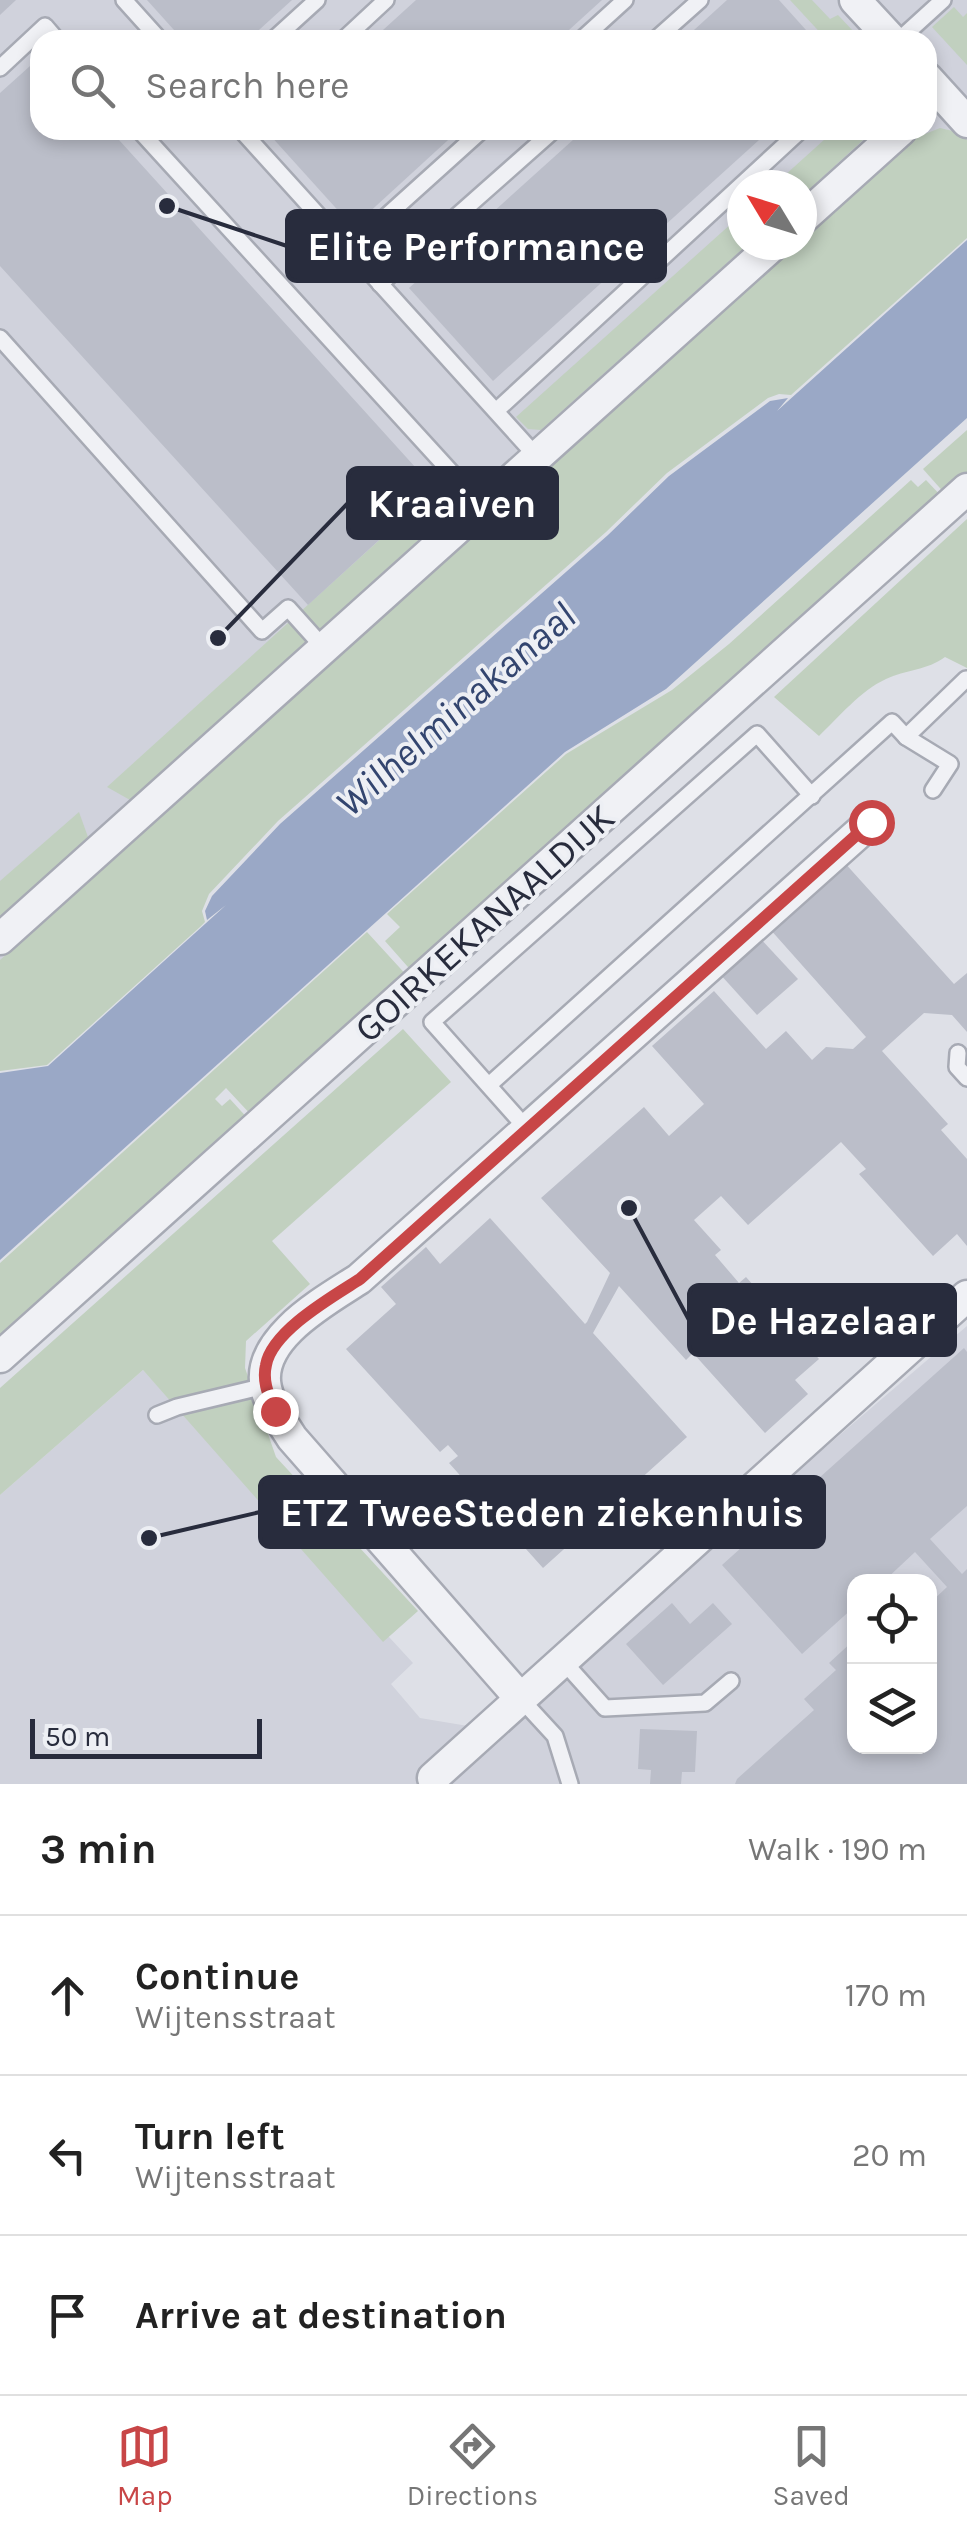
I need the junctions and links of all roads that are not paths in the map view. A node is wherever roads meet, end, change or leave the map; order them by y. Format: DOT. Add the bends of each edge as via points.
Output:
graph roads {
  1 [pos="124,0"];
  2 [pos="317,0"];
  3 [pos="386,0"];
  4 [pos="626,0"];
  5 [pos="700,0"];
  6 [pos="855,0"];
  7 [pos="943,0"];
  8 [pos="151,30"];
  9 [pos="284,30"];
  10 [pos="353,30"];
  11 [pos="592,30"];
  12 [pos="666,30"];
  13 [pos="885,30"];
  14 [pos="907,30"];
  15 [pos="30,40"];
  16 [pos="0,68"];
  17 [pos="937,91"];
  18 [pos="954,112"];
  19 [pos="148,140"];
  20 [pos="252,140"];
  21 [pos="471,140"];
  22 [pos="543,140"];
  23 [pos="790,140"];
  24 [pos="890,140"];
  25 [pos="817,206"];
  26 [pos="350,249"];
  27 [pos="756,260"];
  28 [pos="380,284"];
  29 [pos="0,338"];
  30 [pos="496,411"];
  31 [pos="537,457"];
  32 [pos="967,490"];
  33 [pos="482,506"];
  34 [pos="324,648"];
  35 [pos="966,679"];
  36 [pos="906,737"];
  37 [pos="933,790"];
  38 [pos="812,796"];
  39 [pos="871,822"];
  40 [pos="0,939"];
  41 [pos="958,1053"];
  42 [pos="967,1078"];
  43 [pos="488,1084"];
  44 [pos="528,1130"];
  45 [pos="967,1297"];
  46 [pos="0,1357"];
  47 [pos="265,1386"];
  48 [pos="156,1416"];
  49 [pos="563,1660"];
  50 [pos="730,1680"];
  51 [pos="520,1698"];
  52 [pos="436,1781"];
  53 [pos="570,1784"];
  1 -- 8 [label="lane"];
  2 -- 9 [label="lane"];
  3 -- 10 [label="lane"];
  4 -- 11 [label="lane"];
  5 -- 12 [label="lane"];
  6 -- 13 [label="street"];
  7 -- 14 [label="lane"];
  15 -- 16 [label="lane"];
  17 -- 18 [label="street"];
  19 -- 33 [label="lane"];
  20 -- 26 [label="lane"];
  21 -- 26 [label="lane"];
  22 -- 28 [label="lane"];
  23 -- 30 [label="lane"];
  24 -- 25 [label="street"];
  26 -- 28 [label="lane"];
  27 -- 31 [label="street"];
  28 -- 30 [label="lane"];
  29 -- 34 [label="lane" via="262,631 288,608"];
  30 -- 31 [label="lane"];
  31 -- 33 [label="street"];
  32 -- 46 [label="street, GOIRKEKANAALDIJK"];
  33 -- 34 [label="street"];
  34 -- 40 [label="street"];
  35 -- 36 [label="lane"];
  36 -- 37 [label="lane" via="950,764"];
  36 -- 38 [label="lane" via="892,722"];
  38 -- 43 [label="lane"];
  38 -- 43 [label="lane" via="757,734 432,1022"];
  39 -- 44 [label="street"];
  41 -- 42 [label="lane"];
  43 -- 44 [label="lane"];
  44 -- 47 [label="street" via="360,1279 278,1341 266,1362"];
  45 -- 49 [label="street"];
  47 -- 48 [label="lane"];
  47 -- 51 [label="street" via="292,1438"];
  49 -- 50 [label="lane" via="605,1708 705,1703"];
  49 -- 51 [label="street"];
  51 -- 52 [label="street"];
  51 -- 53 [label="lane" via="555,1736"];
}
